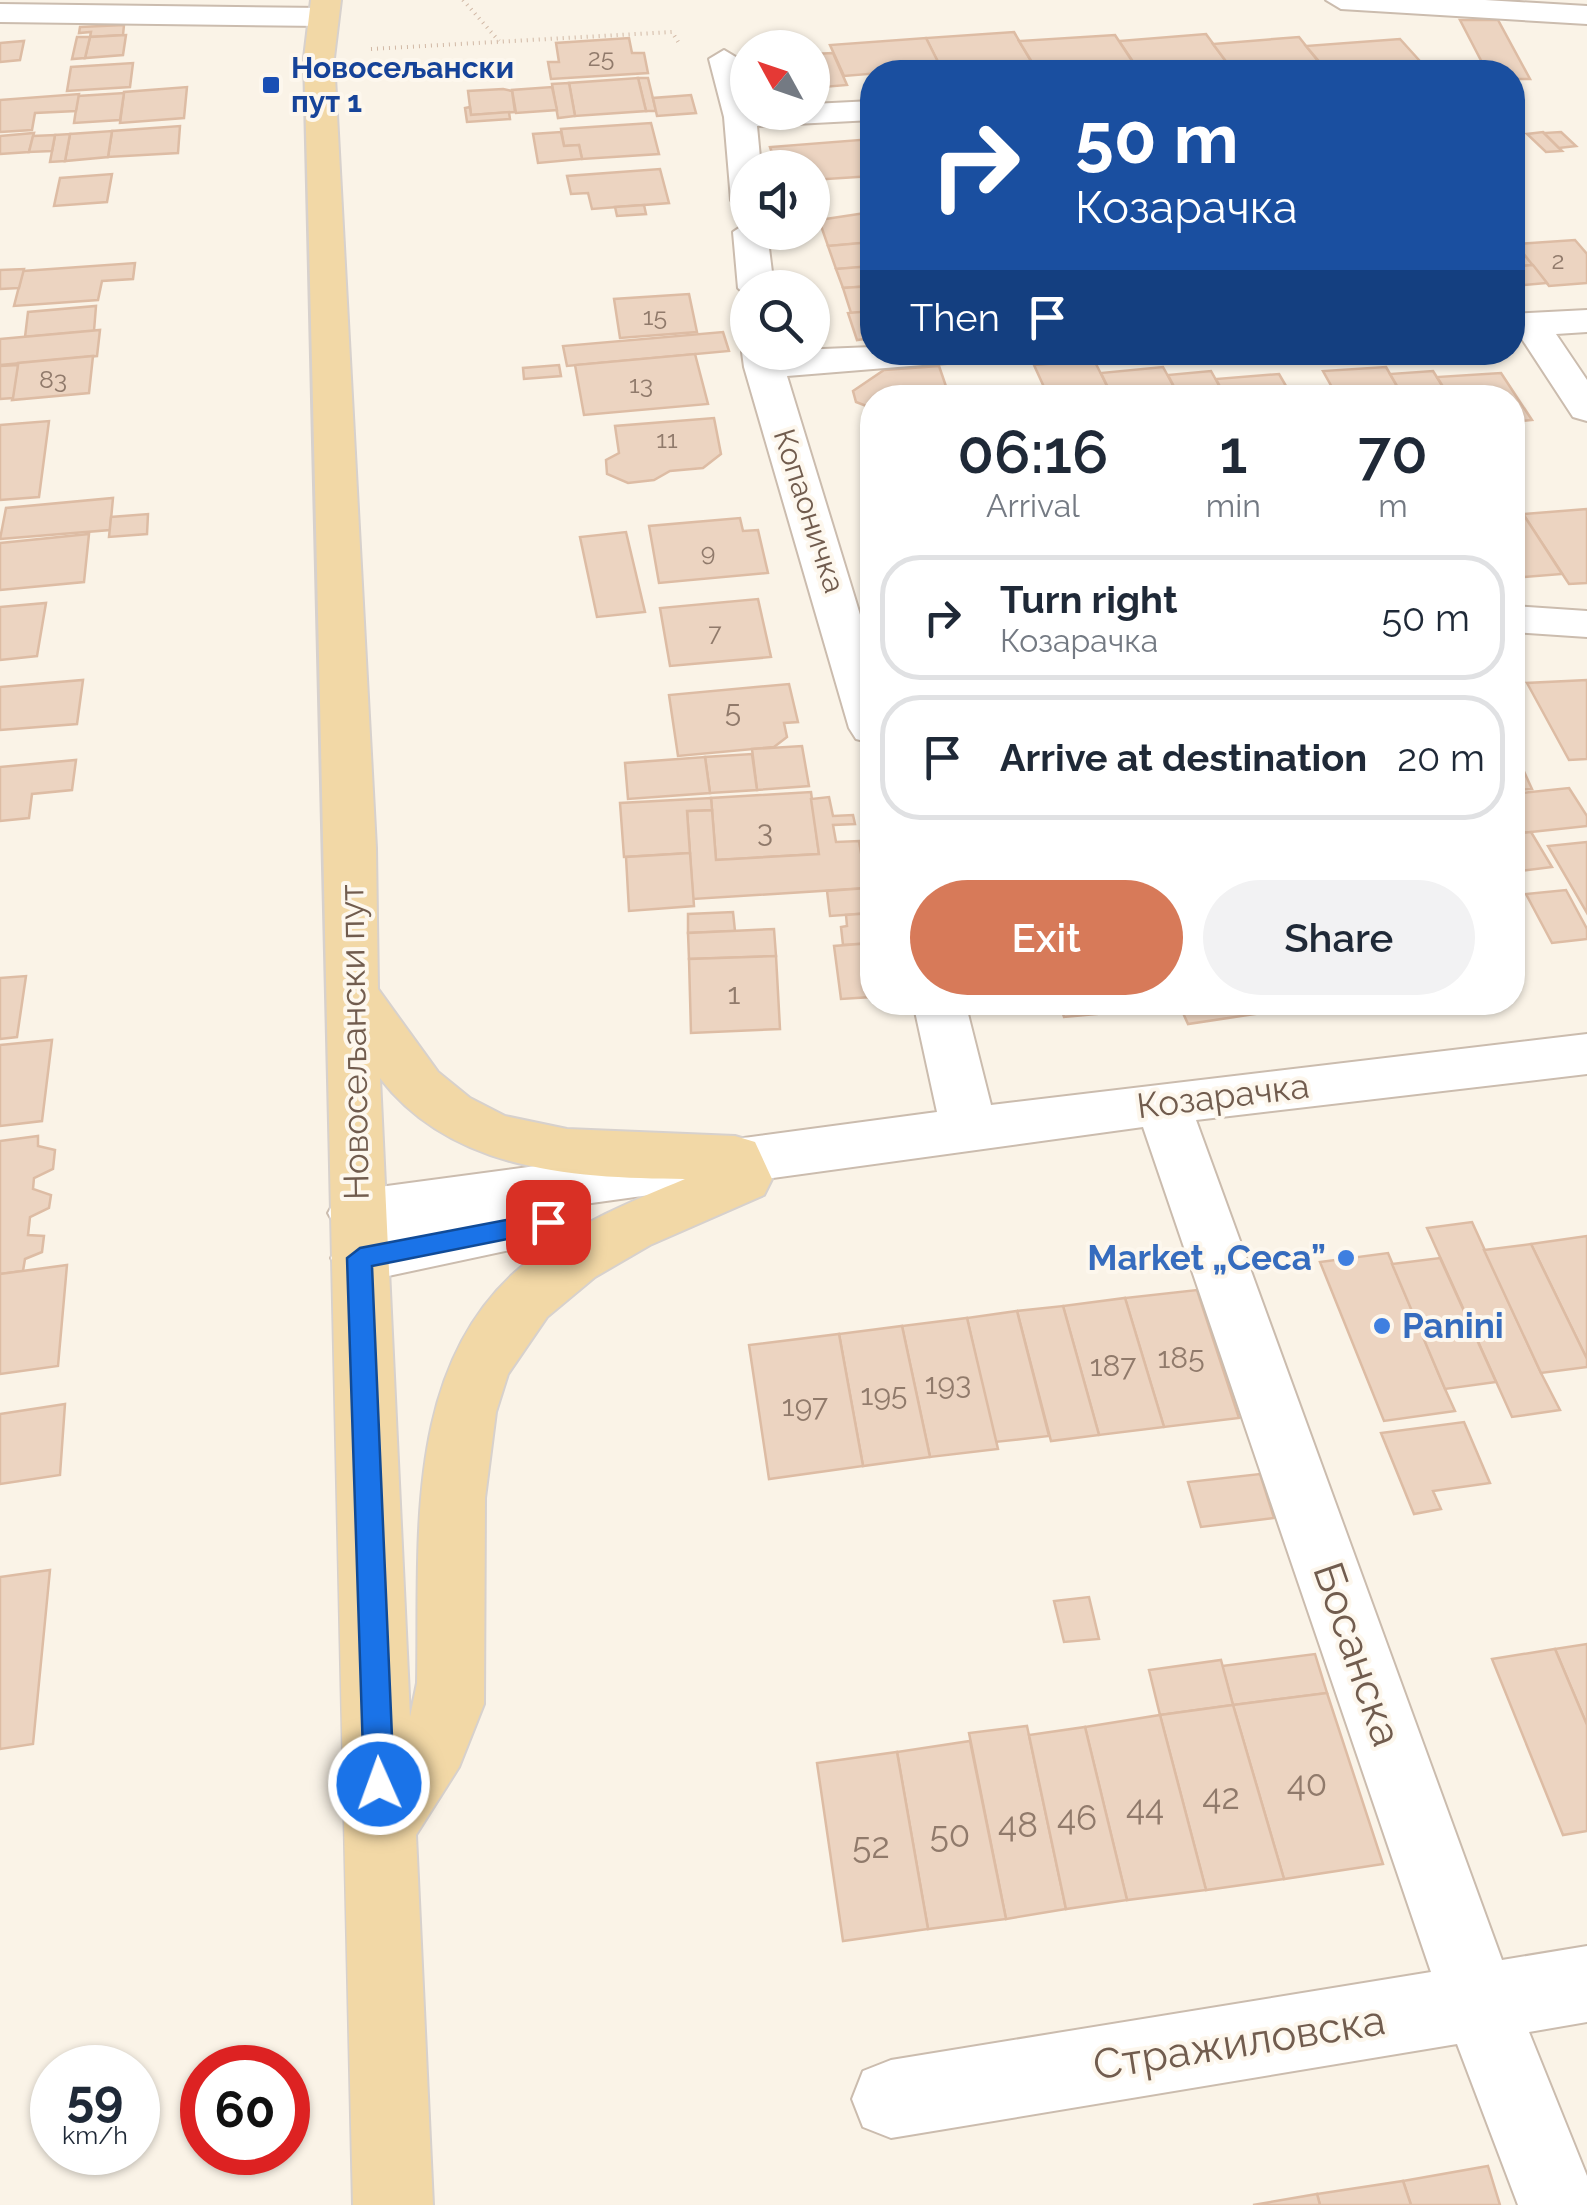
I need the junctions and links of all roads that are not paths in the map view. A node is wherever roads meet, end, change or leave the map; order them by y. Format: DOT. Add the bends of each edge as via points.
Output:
graph roads {
  1 [pos="1341,0"];
  2 [pos="0,13"];
  3 [pos="1587,15"];
  4 [pos="323,23"];
  5 [pos="724,59"];
  6 [pos="730,81"];
  7 [pos="860,112"];
  8 [pos="830,113"];
  9 [pos="1587,320"];
  10 [pos="1525,325"];
  11 [pos="1525,329"];
  12 [pos="860,356"];
  13 [pos="830,357"];
  14 [pos="765,370"];
  15 [pos="1587,409"];
  16 [pos="1525,620"];
  17 [pos="1587,624"];
  18 [pos="860,650"];
  19 [pos="353,992"];
  20 [pos="942,1015"];
  21 [pos="1587,1054"];
  22 [pos="1162,1102"];
  23 [pos="969,1130"];
  24 [pos="740,1168"];
  25 [pos="358,1236"];
  26 [pos="380,1823"];
  27 [pos="1587,1984"];
  28 [pos="1480,2002"];
  29 [pos="891,2099"];
  30 [pos="394,2205"];
  31 [pos="1558,2205"];
  1 -- 3 [label="street"];
  2 -- 4 [label="street"];
  4 -- 19 [label="main road, Новосељански пут"];
  5 -- 6 [label="street"];
  7 -- 8 [label="street"];
  9 -- 10 [label="street"];
  11 -- 15 [label="street"];
  12 -- 13 [label="street"];
  14 -- 18 [label="street, Копаоничка"];
  16 -- 17 [label="street"];
  19 -- 24 [label="main road" via="416,1086 493,1138"];
  19 -- 25 [label="main road, Новосељански пут"];
  20 -- 23 [label="street"];
  21 -- 22 [label="street, Козарачка"];
  22 -- 23 [label="street, Козарачка"];
  22 -- 28 [label="street, Босанска"];
  23 -- 24 [label="street, Козарачка"];
  24 -- 25 [label="street, Козарачка" via="624,1207"];
  24 -- 26 [label="main road" via="569,1265 527,1298 489,1346 458,1423 448,1710 416,1777"];
  25 -- 26 [label="main road, Новосељански пут"];
  26 -- 30 [label="main road, Новосељански пут"];
  27 -- 28 [label="street, Стражиловска"];
  28 -- 29 [label="street, Стражиловска"];
  28 -- 31 [label="street, Босанска"];
}
